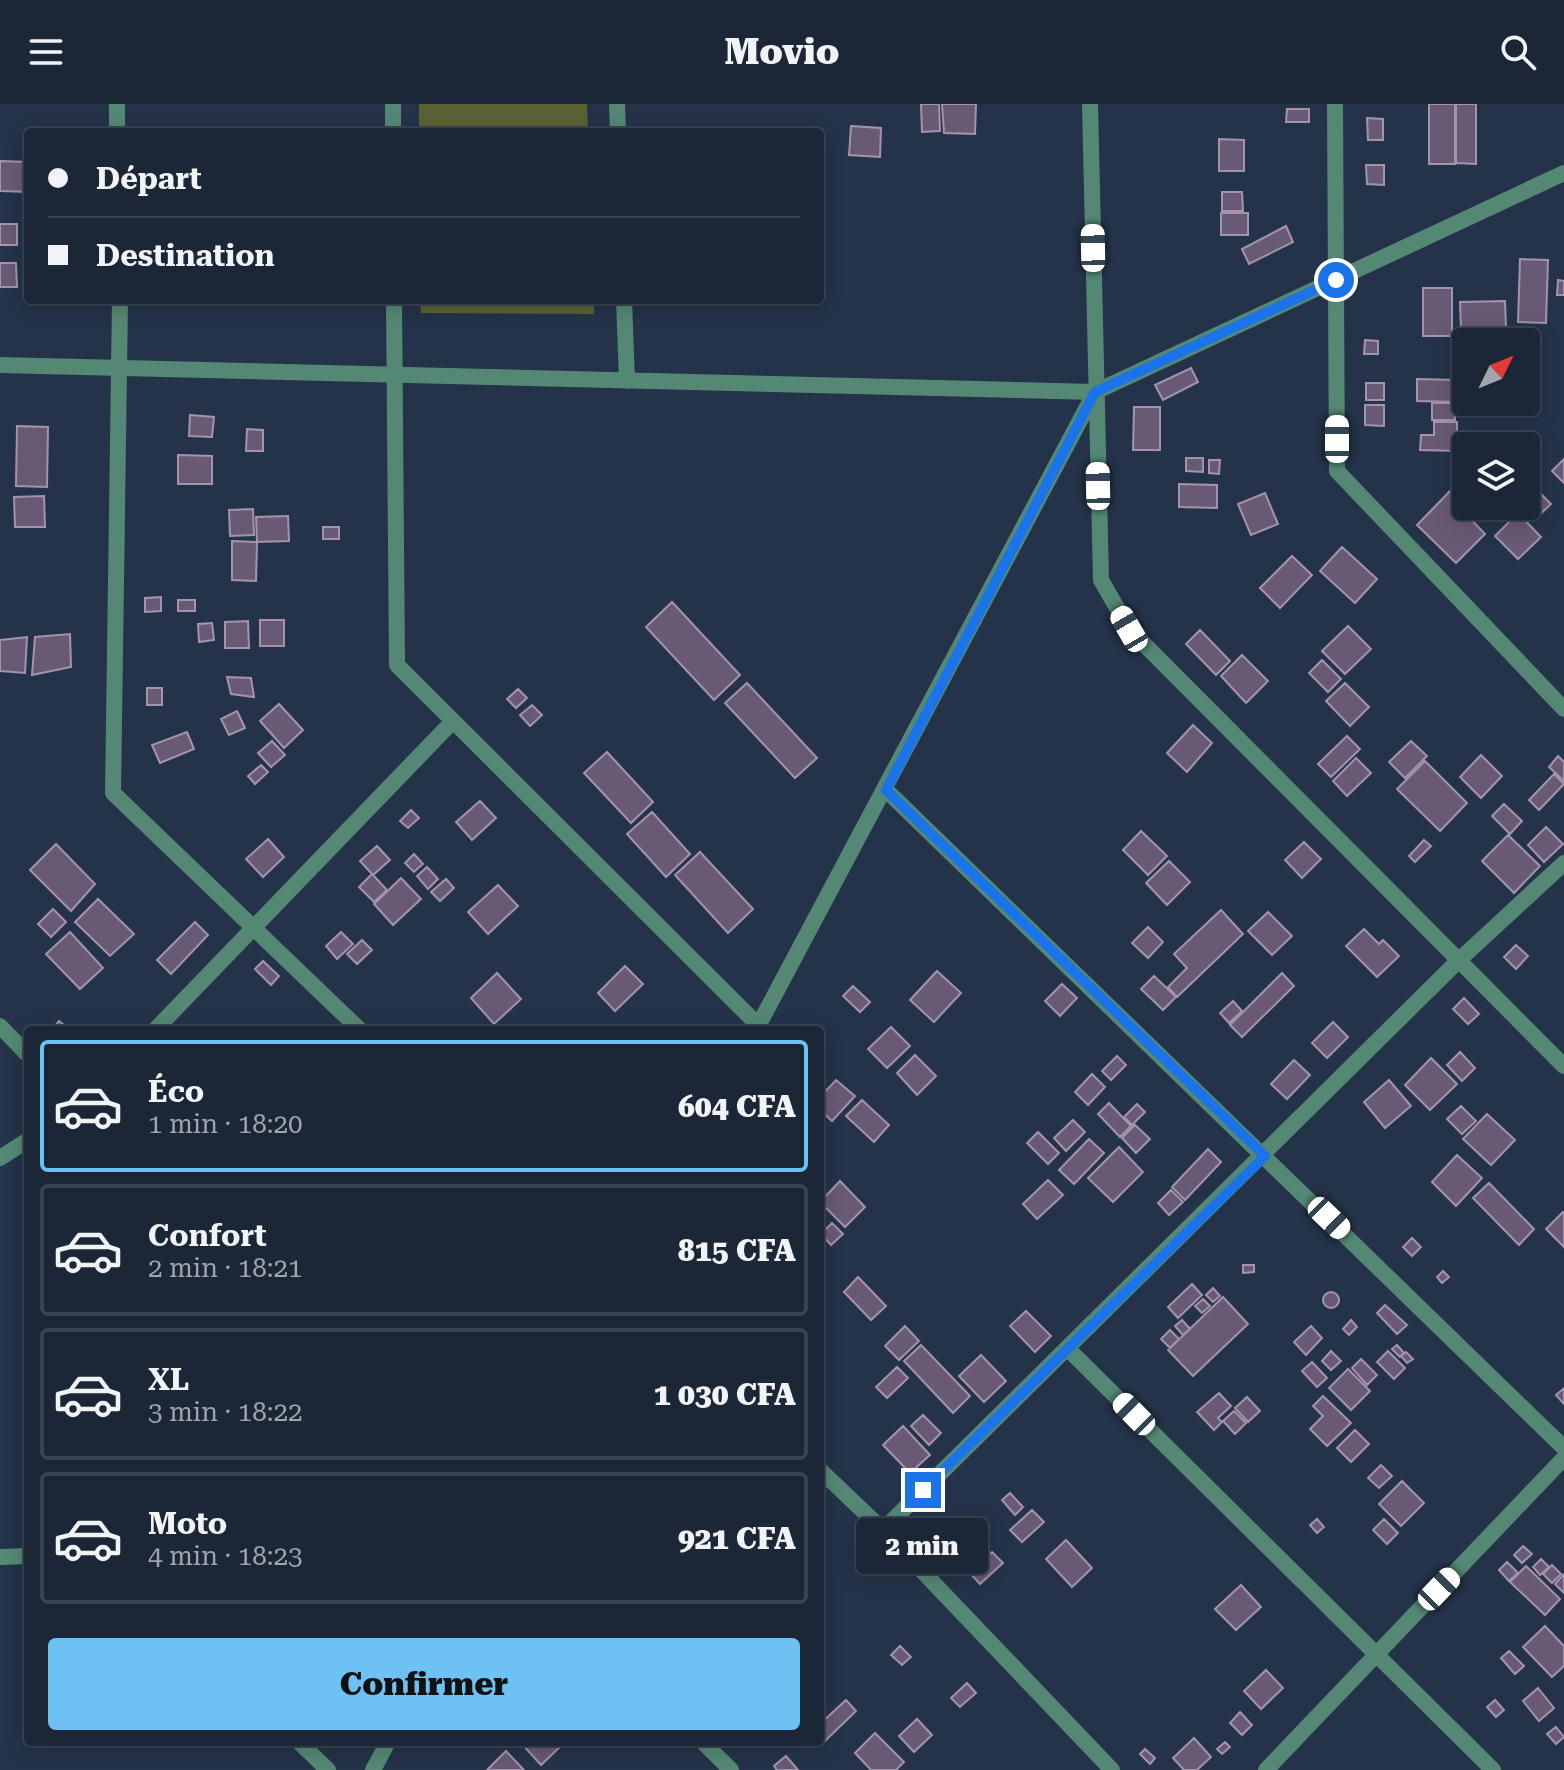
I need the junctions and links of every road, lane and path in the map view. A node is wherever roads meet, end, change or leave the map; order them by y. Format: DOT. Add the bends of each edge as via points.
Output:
graph roads {
  1 [pos="117,104"];
  2 [pos="393,104"];
  3 [pos="617,104"];
  4 [pos="1090,104"];
  5 [pos="1335,104"];
  6 [pos="117,128"];
  7 [pos="393,128"];
  8 [pos="618,128"];
  9 [pos="1564,173"];
  10 [pos="1336,280"];
  11 [pos="120,304"];
  12 [pos="394,304"];
  13 [pos="624,304"];
  14 [pos="0,365"];
  15 [pos="121,368"];
  16 [pos="395,375"];
  17 [pos="627,381"];
  18 [pos="1095,392"];
  19 [pos="1564,709"];
  20 [pos="453,721"];
  21 [pos="886,790"];
  22 [pos="1564,863"];
  23 [pos="253,928"];
  24 [pos="1457,962"];
  25 [pos="0,1026"];
  26 [pos="159,1026"];
  27 [pos="356,1026"];
  28 [pos="756,1026"];
  29 [pos="759,1026"];
  30 [pos="24,1051"];
  31 [pos="1564,1066"];
  32 [pos="24,1143"];
  33 [pos="1265,1156"];
  34 [pos="0,1158"];
  35 [pos="1068,1349"];
  36 [pos="1564,1448"];
  37 [pos="1564,1458"];
  38 [pos="824,1474"];
  39 [pos="883,1530"];
  40 [pos="24,1556"];
  41 [pos="0,1557"];
  42 [pos="1377,1654"];
  43 [pos="303,1746"];
  44 [pos="386,1746"];
  45 [pos="707,1746"];
  46 [pos="328,1770"];
  47 [pos="373,1770"];
  48 [pos="731,1770"];
  49 [pos="1112,1770"];
  50 [pos="1266,1770"];
  51 [pos="1493,1770"];
  1 -- 6 [label="street"];
  2 -- 7 [label="street"];
  3 -- 8 [label="street"];
  4 -- 18 [label="street"];
  5 -- 10 [label="street"];
  9 -- 10 [label="street"];
  10 -- 18 [label="street"];
  10 -- 19 [label="street" via="1337,471"];
  11 -- 15 [label="street"];
  12 -- 16 [label="street"];
  13 -- 17 [label="street"];
  14 -- 15 [label="street"];
  15 -- 16 [label="street"];
  15 -- 23 [label="street" via="113,793"];
  16 -- 17 [label="street"];
  16 -- 20 [label="street" via="397,665"];
  17 -- 18 [label="street"];
  18 -- 21 [label="street"];
  18 -- 24 [label="street" via="1101,580 1129,629"];
  20 -- 23 [label="street"];
  20 -- 28 [label="street"];
  21 -- 29 [label="street"];
  21 -- 33 [label="street"];
  22 -- 24 [label="street"];
  23 -- 26 [label="street"];
  23 -- 27 [label="street"];
  24 -- 31 [label="street"];
  24 -- 33 [label="street"];
  25 -- 30 [label="street"];
  32 -- 34 [label="street"];
  33 -- 35 [label="street"];
  33 -- 36 [label="street"];
  35 -- 39 [label="street"];
  35 -- 42 [label="street"];
  37 -- 42 [label="street"];
  38 -- 39 [label="street"];
  39 -- 49 [label="street"];
  40 -- 41 [label="street"];
  42 -- 50 [label="street"];
  42 -- 51 [label="street"];
  43 -- 46 [label="street"];
  44 -- 47 [label="street"];
  45 -- 48 [label="street"];
}
